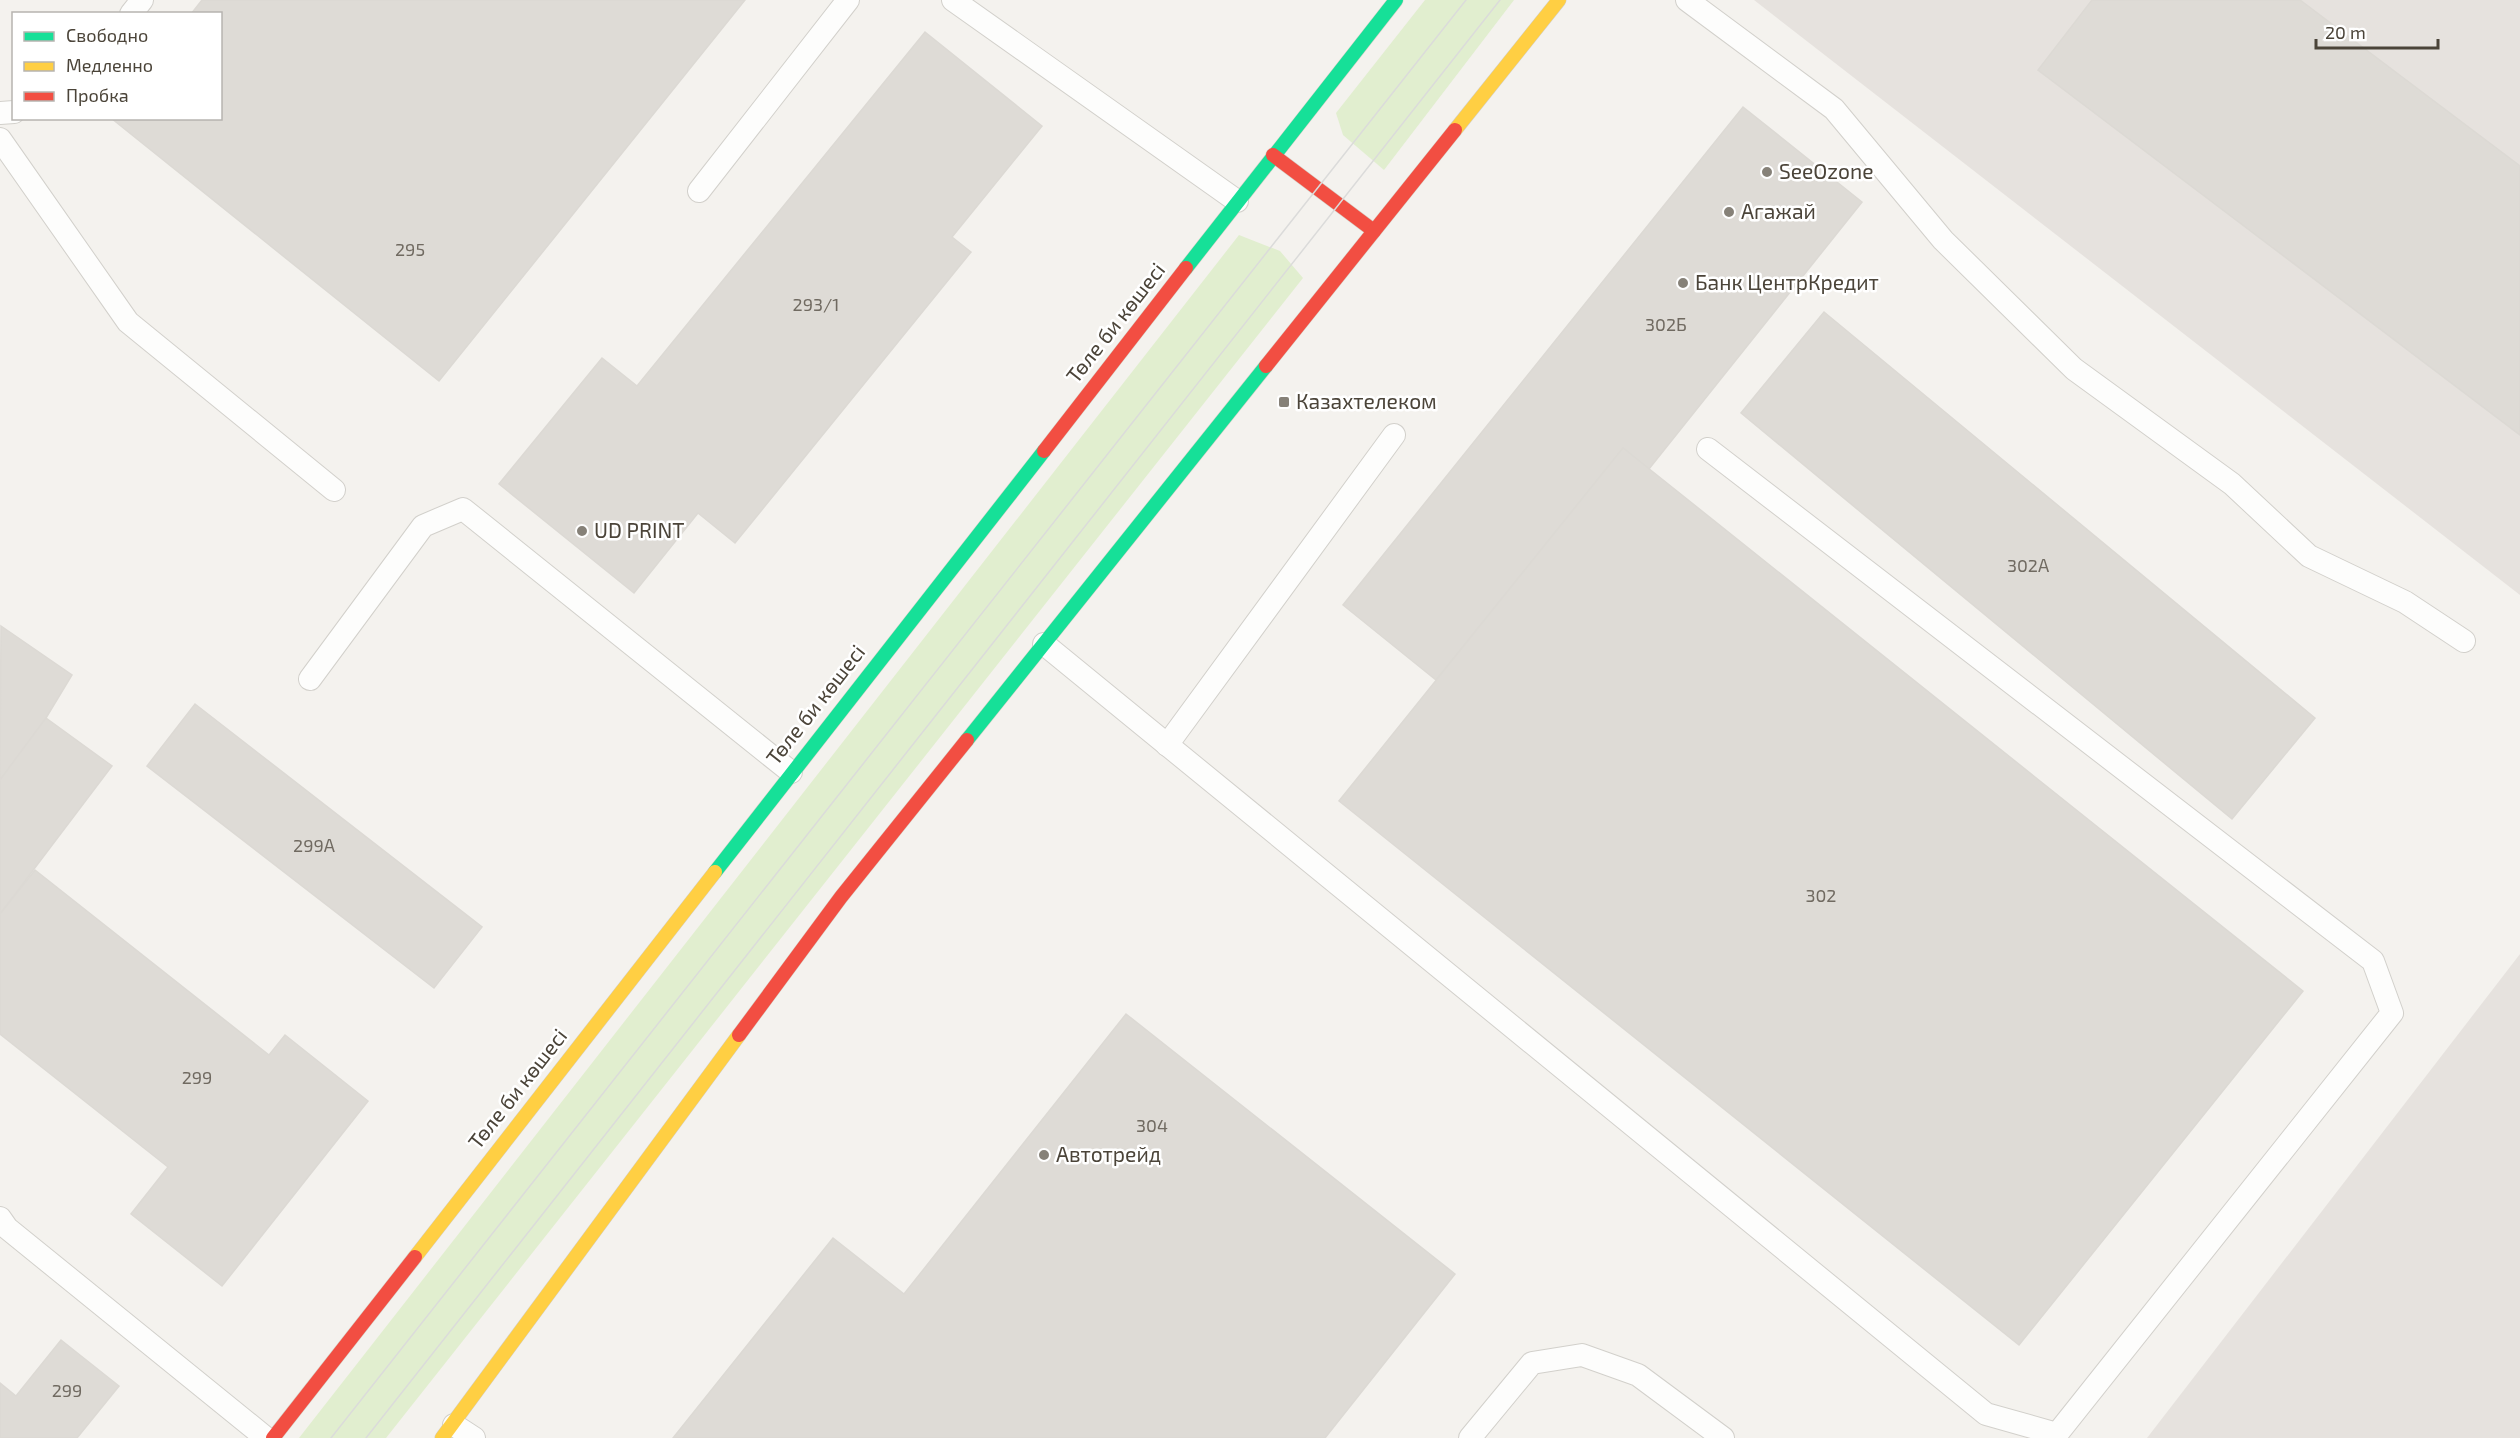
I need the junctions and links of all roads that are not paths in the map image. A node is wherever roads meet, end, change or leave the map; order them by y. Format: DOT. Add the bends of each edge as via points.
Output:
graph roads {
  1 [pos="142,0"];
  2 [pos="848,0"];
  3 [pos="953,0"];
  4 [pos="1396,0"];
  5 [pos="1559,0"];
  6 [pos="1687,0"];
  7 [pos="133,12"];
  8 [pos="0,140"];
  9 [pos="1273,155"];
  10 [pos="699,191"];
  11 [pos="1238,201"];
  12 [pos="1374,231"];
  13 [pos="1394,435"];
  14 [pos="1708,449"];
  15 [pos="334,489"];
  16 [pos="2464,641"];
  17 [pos="1044,644"];
  18 [pos="310,679"];
  19 [pos="1167,745"];
  20 [pos="791,772"];
  21 [pos="0,1218"];
  22 [pos="448,1431"];
  23 [pos="266,1438"];
  24 [pos="273,1438"];
  25 [pos="474,1438"];
  26 [pos="1470,1438"];
  27 [pos="1723,1438"];
  1 -- 7 [label="lane"];
  2 -- 10 [label="lane"];
  3 -- 11 [label="lane"];
  4 -- 9 [label="main road, Төле би көшесі"];
  5 -- 12 [label="main road"];
  6 -- 16 [label="lane" via="1834,109 1943,240 2074,369 2232,484 2309,556 2405,602"];
  8 -- 15 [label="lane" via="128,322"];
  9 -- 11 [label="main road, Төле би көшесі"];
  9 -- 12 [label="main road"];
  11 -- 20 [label="main road, Төле би көшесі"];
  12 -- 17 [label="main road"];
  13 -- 19 [label="lane"];
  14 -- 19 [label="lane" via="2373,961 2392,1013 2056,1434 1986,1414"];
  17 -- 19 [label="lane"];
  17 -- 22 [label="main road" via="841,897"];
  18 -- 20 [label="lane" via="423,526 463,509"];
  20 -- 24 [label="main road, Төле би көшесі"];
  21 -- 23 [label="lane" via="7,1228"];
  22 -- 25 [label="lane"];
  26 -- 27 [label="lane" via="1532,1363 1582,1355 1638,1375"];
}
